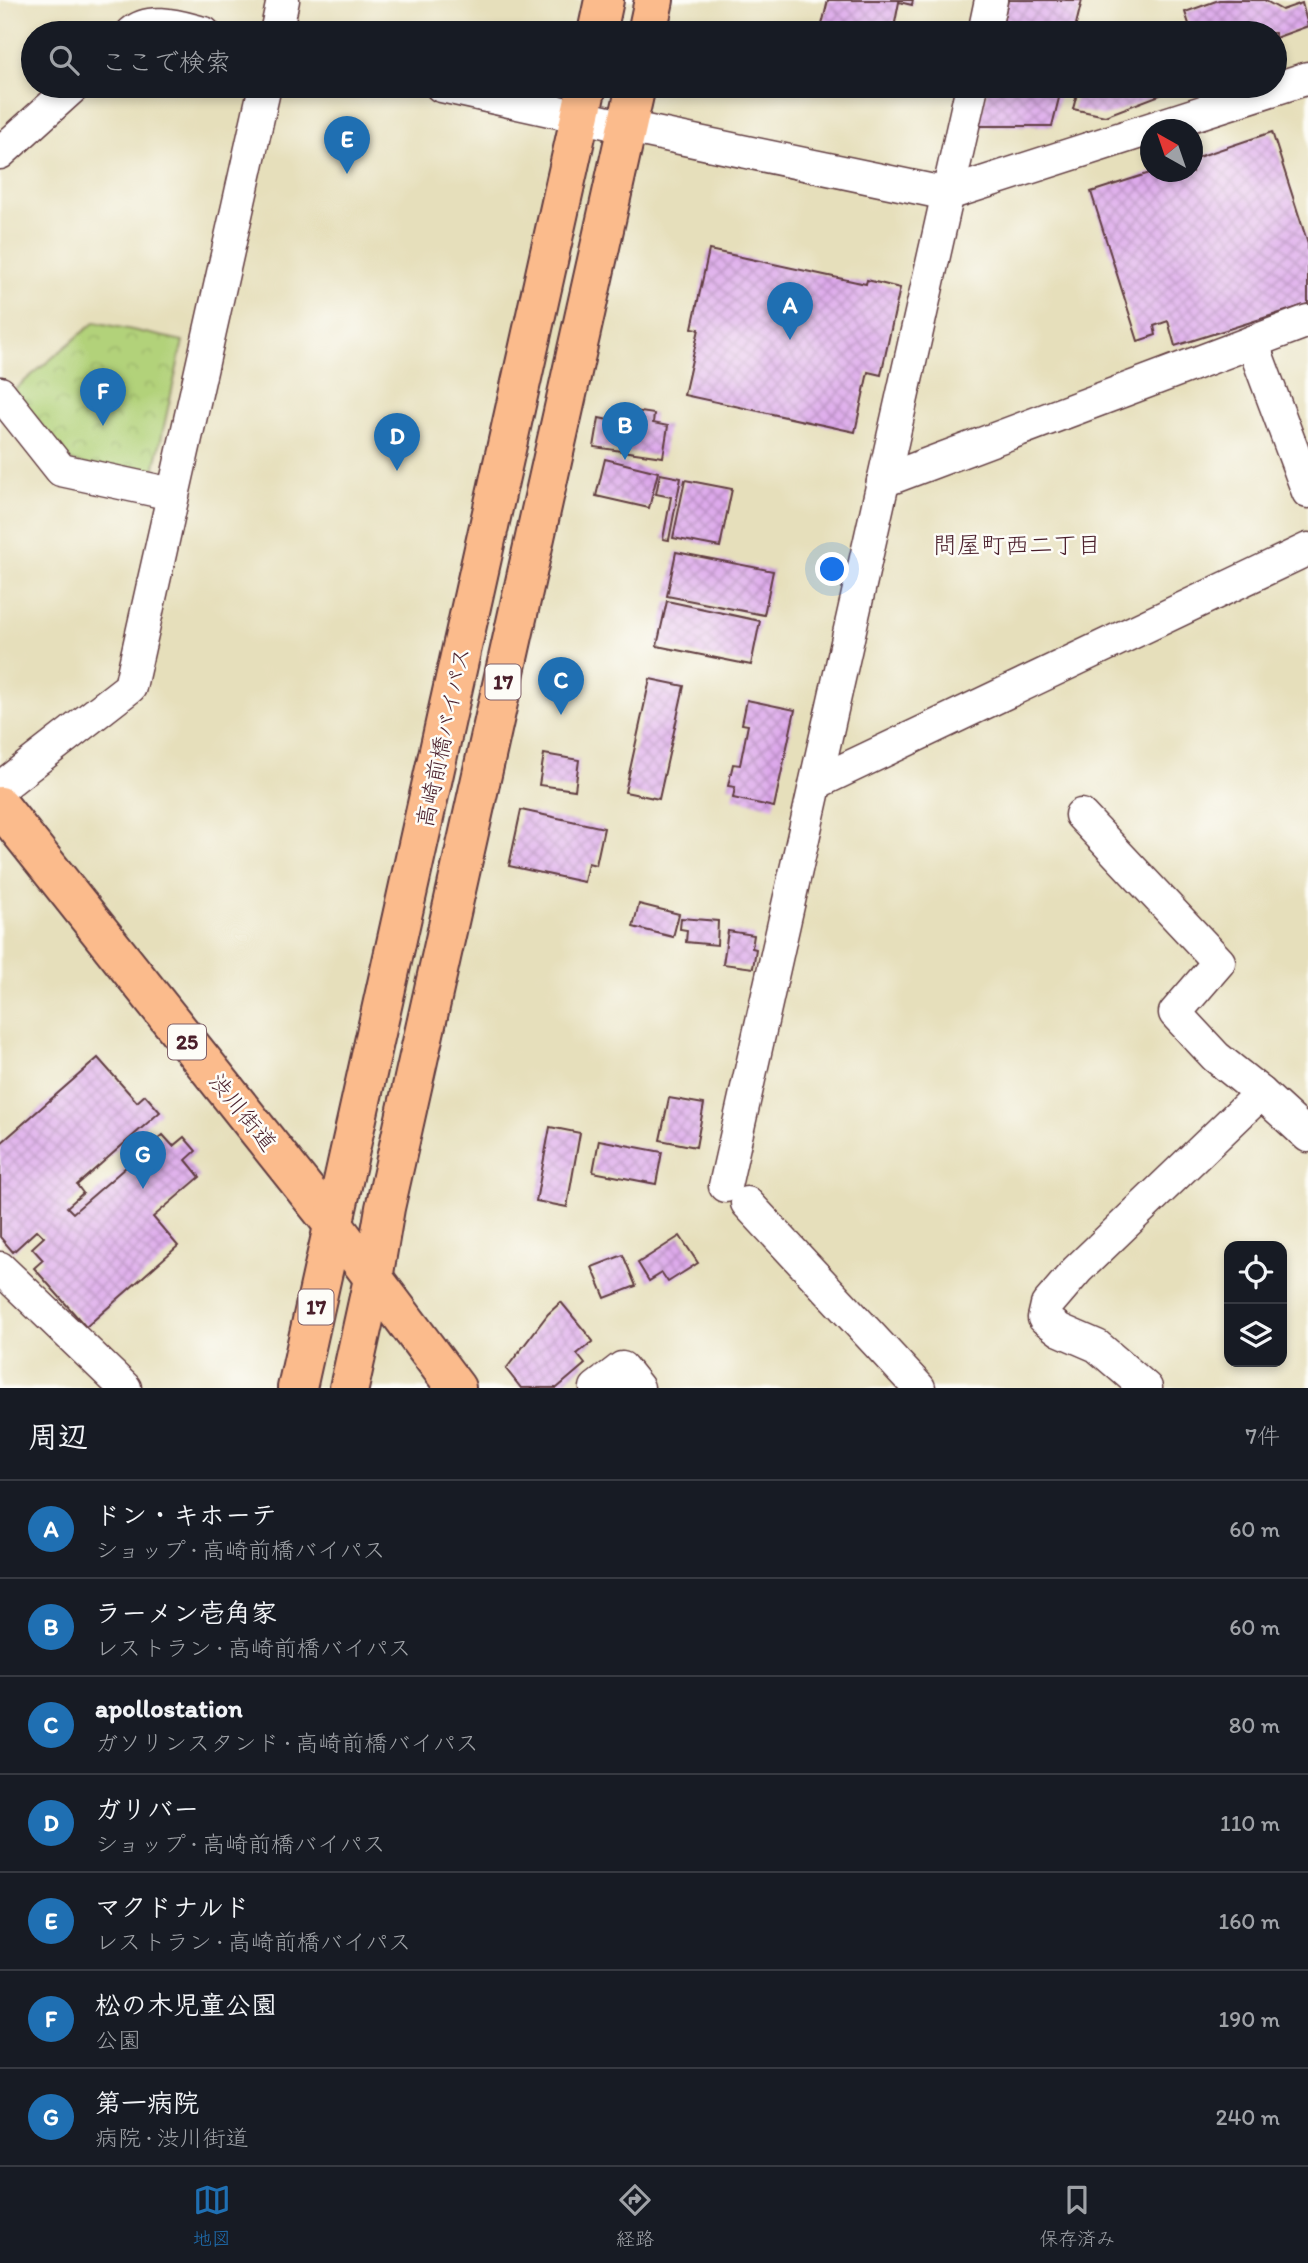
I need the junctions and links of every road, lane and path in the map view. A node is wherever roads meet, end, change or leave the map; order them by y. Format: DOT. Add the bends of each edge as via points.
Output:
graph roads {
  1 [pos="283,0"];
  2 [pos="604,0"];
  3 [pos="654,0"];
  4 [pos="991,0"];
  5 [pos="279,21"];
  6 [pos="600,21"];
  7 [pos="650,21"];
  8 [pos="987,21"];
  9 [pos="1308,78"];
  10 [pos="1287,85"];
  11 [pos="61,98"];
  12 [pos="262,98"];
  13 [pos="555,98"];
  14 [pos="633,98"];
  15 [pos="969,98"];
  16 [pos="1246,98"];
  17 [pos="584,101"];
  18 [pos="627,127"];
  19 [pos="0,153"];
  20 [pos="948,194"];
  21 [pos="1308,321"];
  22 [pos="1252,342"];
  23 [pos="0,393"];
  24 [pos="883,481"];
  25 [pos="1308,492"];
  26 [pos="172,494"];
  27 [pos="1308,548"];
  28 [pos="816,783"];
  29 [pos="0,788"];
  30 [pos="0,806"];
  31 [pos="1081,815"];
  32 [pos="1261,1093"];
  33 [pos="1308,1136"];
  34 [pos="335,1227"];
  35 [pos="0,1268"];
  36 [pos="373,1279"];
  37 [pos="125,1388"];
  38 [pos="297,1388"];
  39 [pos="349,1388"];
  40 [pos="456,1388"];
  41 [pos="596,1388"];
  42 [pos="638,1388"];
  43 [pos="919,1388"];
  44 [pos="1146,1388"];
  1 -- 5 [label="street"];
  2 -- 6 [label="main road"];
  3 -- 7 [label="main road"];
  4 -- 8 [label="street"];
  9 -- 10 [label="street"];
  11 -- 19 [label="street"];
  12 -- 26 [label="street"];
  13 -- 17 [label="street"];
  14 -- 18 [label="main road, 高崎前橋バイパス / 17"];
  15 -- 20 [label="street"];
  16 -- 20 [label="street"];
  17 -- 18 [label="street"];
  17 -- 34 [label="main road, 高崎前橋バイパス / 17"];
  18 -- 20 [label="street"];
  18 -- 36 [label="main road, 高崎前橋バイパス / 17" via="385,1208"];
  20 -- 24 [label="street"];
  21 -- 22 [label="street"];
  22 -- 24 [label="street"];
  22 -- 25 [label="street"];
  23 -- 26 [label="street" via="61,470"];
  24 -- 28 [label="street"];
  26 -- 29 [label="street" via="130,687"];
  27 -- 28 [label="street"];
  28 -- 43 [label="street" via="736,1194"];
  30 -- 34 [label="main road, 渋川街道 / 25"];
  31 -- 32 [label="street" via="1219,962 1175,1013 1216,1057"];
  32 -- 33 [label="street"];
  32 -- 44 [label="street" via="1077,1270 1047,1305 1044,1318 1097,1346"];
  34 -- 36 [label="main road, 渋川街道 / 25"];
  34 -- 38 [label="main road, 高崎前橋バイパス / 17"];
  35 -- 37 [label="street"];
  36 -- 39 [label="main road, 高崎前橋バイパス / 17"];
  36 -- 40 [label="main road, 渋川街道 / 25"];
  41 -- 42 [label="street" via="622,1368"];
}
